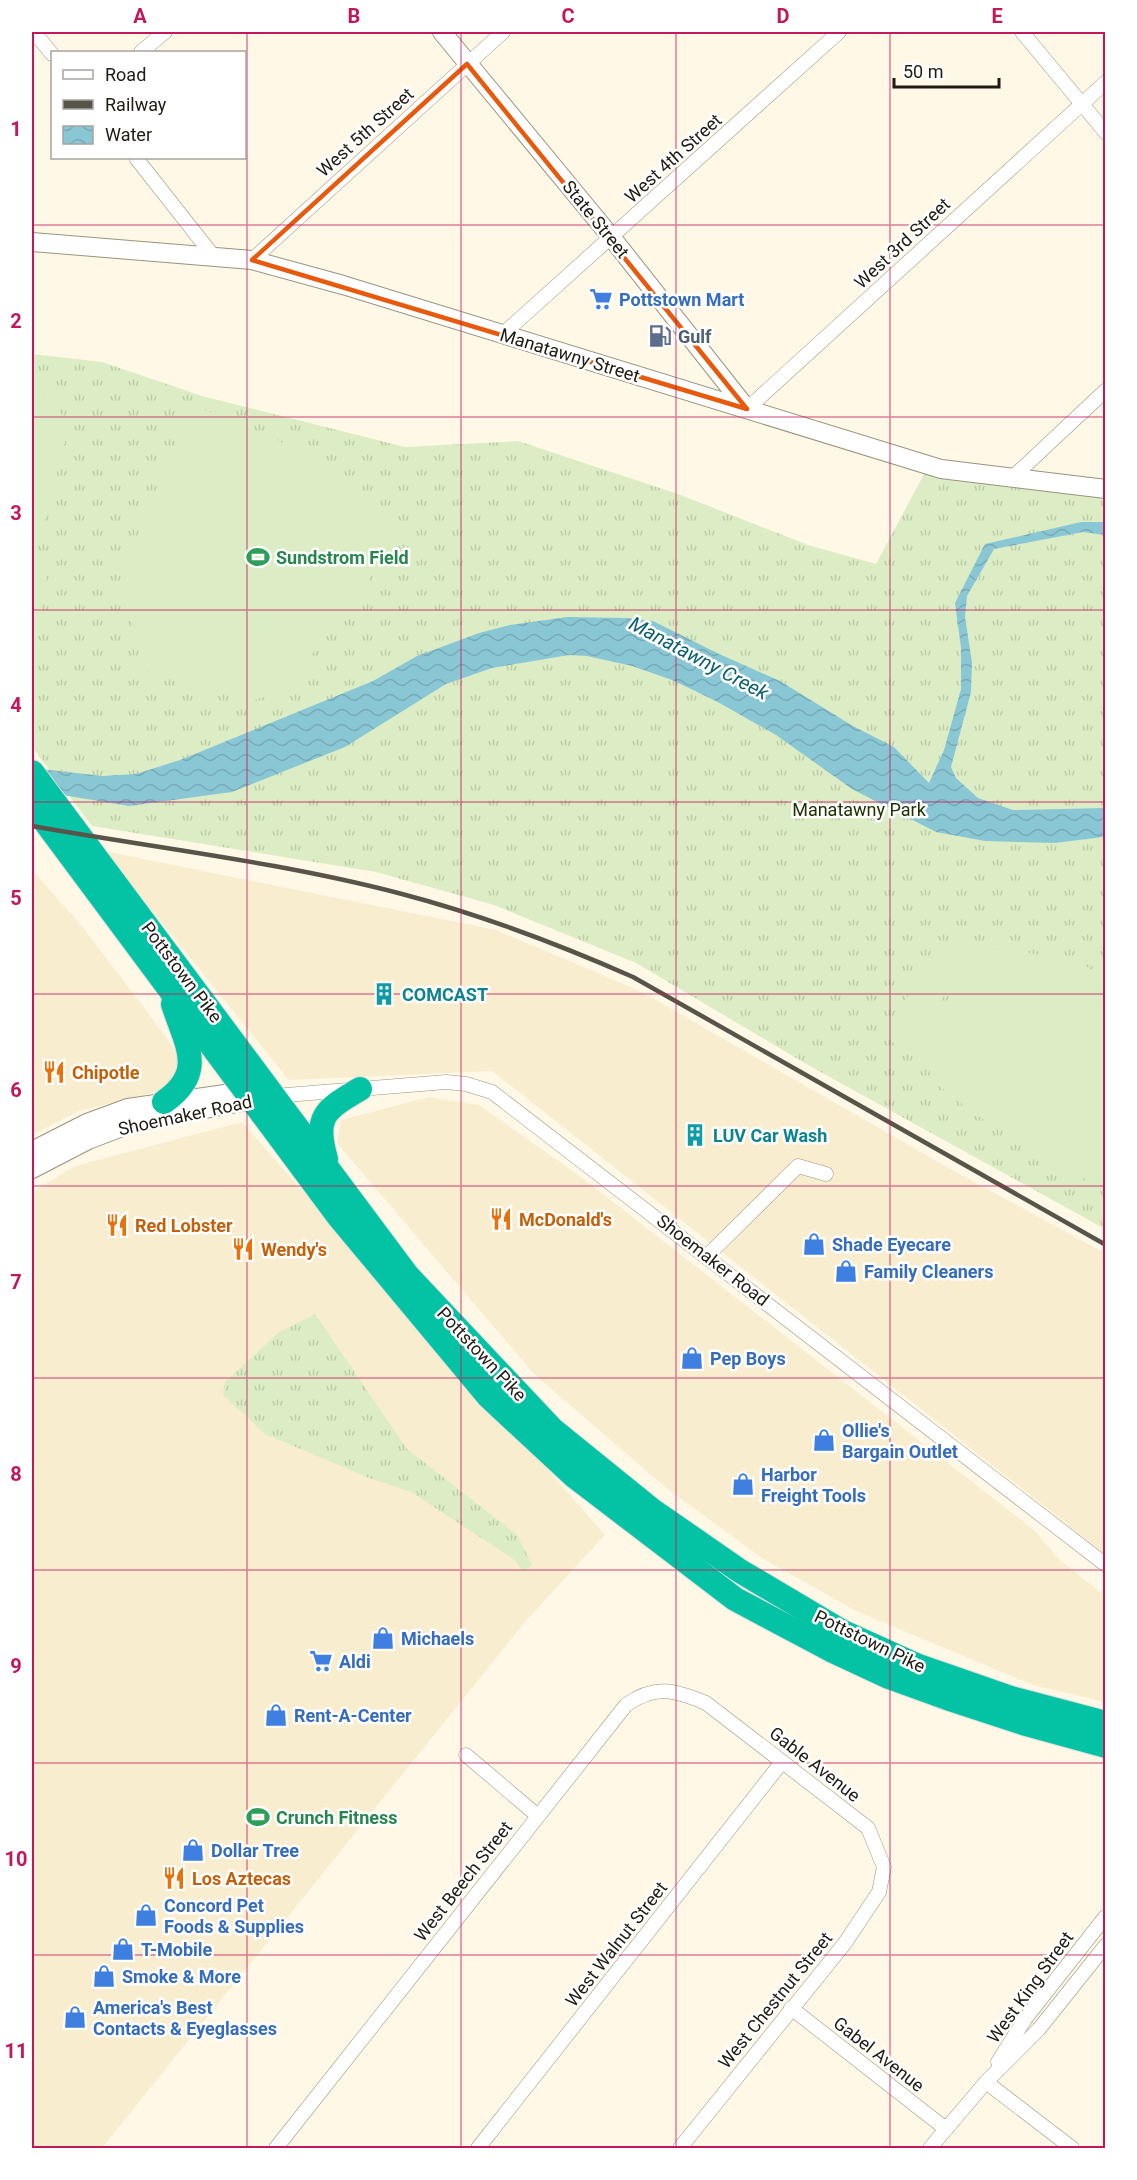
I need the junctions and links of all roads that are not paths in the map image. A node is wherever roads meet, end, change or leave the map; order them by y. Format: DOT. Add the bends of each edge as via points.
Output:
graph roads {
  1 [pos="34,32"];
  2 [pos="165,32"];
  3 [pos="442,32"];
  4 [pos="503,32"];
  5 [pos="840,32"];
  6 [pos="1022,32"];
  7 [pos="142,51"];
  8 [pos="51,53"];
  9 [pos="467,64"];
  10 [pos="1106,82"];
  11 [pos="1082,103"];
  12 [pos="1106,133"];
  13 [pos="137,159"];
  14 [pos="612,238"];
  15 [pos="32,242"];
  16 [pos="214,257"];
  17 [pos="252,260"];
  18 [pos="503,334"];
  19 [pos="1106,390"];
  20 [pos="747,409"];
  21 [pos="1012,478"];
  22 [pos="1106,489"];
  23 [pos="32,772"];
  24 [pos="33,806"];
  25 [pos="167,987"];
  26 [pos="360,1089"];
  27 [pos="257,1096"];
  28 [pos="164,1102"];
  29 [pos="32,1151"];
  30 [pos="32,1169"];
  31 [pos="330,1170"];
  32 [pos="825,1174"];
  33 [pos="707,1256"];
  34 [pos="1106,1565"];
  35 [pos="706,1703"];
  36 [pos="1105,1740"];
  37 [pos="466,1755"];
  38 [pos="782,1762"];
  39 [pos="538,1815"];
  40 [pos="885,1867"];
  41 [pos="1106,1916"];
  42 [pos="1106,1945"];
  43 [pos="791,2008"];
  44 [pos="986,2082"];
  45 [pos="946,2129"];
  46 [pos="276,2148"];
  47 [pos="478,2148"];
  48 [pos="680,2148"];
  49 [pos="930,2148"];
  50 [pos="1072,2148"];
  1 -- 8 [label="street"];
  2 -- 7 [label="street"];
  3 -- 9 [label="street, State Street"];
  4 -- 9 [label="street, West 5th Street"];
  5 -- 14 [label="street, West 4th Street"];
  6 -- 11 [label="street"];
  9 -- 14 [label="street, State Street"];
  9 -- 17 [label="street, West 5th Street"];
  10 -- 11 [label="street, West 3rd Street"];
  11 -- 12 [label="street"];
  11 -- 20 [label="street, West 3rd Street"];
  13 -- 16 [label="street"];
  14 -- 18 [label="street, West 4th Street"];
  14 -- 20 [label="street, State Street"];
  15 -- 16 [label="street, Manatawny Street"];
  16 -- 17 [label="street, Manatawny Street"];
  17 -- 18 [label="street, Manatawny Street"];
  18 -- 20 [label="street, Manatawny Street"];
  19 -- 21 [label="street"];
  20 -- 21 [label="street, Manatawny Street" via="941,469"];
  21 -- 22 [label="street, Manatawny Street"];
  23 -- 27 [label="highway, Pottstown Pike" via="65,814"];
  24 -- 25 [label="highway, Pottstown Pike"];
  25 -- 27 [label="highway, Pottstown Pike"];
  25 -- 28 [label="highway" via="190,1059 189,1077 182,1090"];
  26 -- 27 [label="street, Shoemaker Road"];
  26 -- 31 [label="highway" via="334,1104 324,1115 320,1139"];
  26 -- 33 [label="street, Shoemaker Road" via="446,1082 492,1092"];
  27 -- 28 [label="street, Shoemaker Road"];
  27 -- 30 [label="street, Shoemaker Road" via="133,1123 88,1140"];
  27 -- 31 [label="highway, Pottstown Pike"];
  27 -- 36 [label="highway, Pottstown Pike" via="339,1217 489,1397 574,1476 664,1546 735,1599 889,1677 1026,1724"];
  28 -- 29 [label="street, Shoemaker Road" via="128,1108 87,1123"];
  31 -- 36 [label="highway, Pottstown Pike" via="407,1275 552,1429 652,1510 740,1571 843,1632 916,1665 1011,1698"];
  32 -- 33 [label="street" via="798,1166"];
  33 -- 34 [label="street, Shoemaker Road"];
  35 -- 38 [label="street, Gable Avenue"];
  35 -- 39 [label="street, West Beech Street" via="676,1690 642,1693 626,1705"];
  37 -- 39 [label="street"];
  38 -- 40 [label="street, Gable Avenue" via="868,1828"];
  38 -- 47 [label="street, West Walnut Street"];
  39 -- 46 [label="street, West Beech Street"];
  40 -- 43 [label="street, West Chestnut Street" via="879,1892 845,1943"];
  41 -- 44 [label="street, West King Street" via="1025,2019"];
  42 -- 44 [label="street, West King Street" via="1039,2029"];
  43 -- 45 [label="street, Gabel Avenue"];
  43 -- 48 [label="street, West Chestnut Street"];
  44 -- 45 [label="street, West King Street"];
  44 -- 50 [label="street"];
  45 -- 49 [label="street, West King Street"];
}
